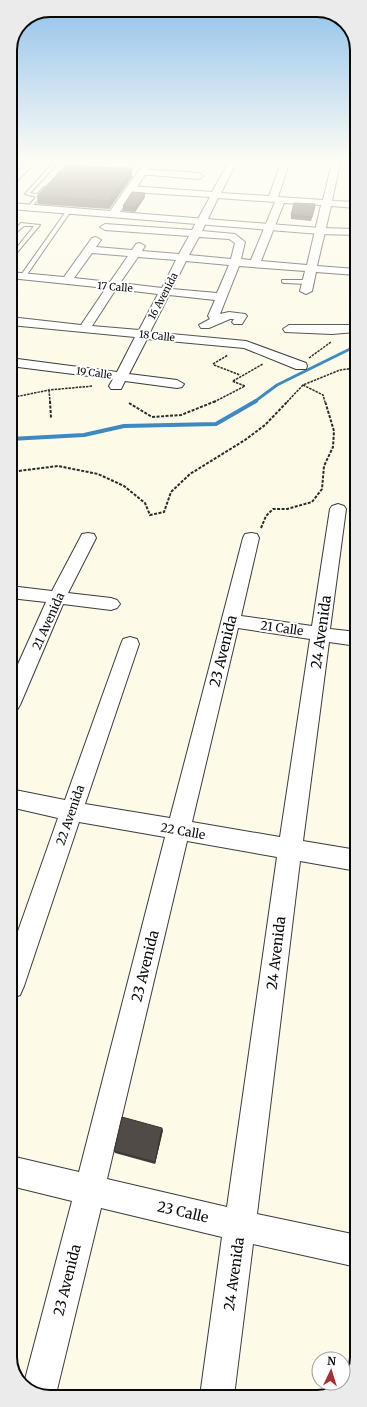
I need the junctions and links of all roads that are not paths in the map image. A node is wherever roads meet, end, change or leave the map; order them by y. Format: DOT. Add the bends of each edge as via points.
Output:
graph roads {
  1 [pos="35,229"];
  2 [pos="58,229"];
  3 [pos="104,229"];
  4 [pos="130,229"];
  5 [pos="198,229"];
  6 [pos="268,229"];
  7 [pos="290,229"];
  8 [pos="150,230"];
  9 [pos="320,231"];
  10 [pos="350,232"];
  11 [pos="195,234"];
  12 [pos="17,250"];
  13 [pos="89,250"];
  14 [pos="134,254"];
  15 [pos="183,258"];
  16 [pos="235,263"];
  17 [pos="255,264"];
  18 [pos="311,269"];
  19 [pos="350,272"];
  20 [pos="24,275"];
  21 [pos="17,276"];
  22 [pos="66,282"];
  23 [pos="284,282"];
  24 [pos="113,287"];
  25 [pos="307,287"];
  26 [pos="165,292"];
  27 [pos="220,297"];
  28 [pos="24,312"];
  29 [pos="214,316"];
  30 [pos="17,319"];
  31 [pos="238,322"];
  32 [pos="17,324"];
  33 [pos="86,328"];
  34 [pos="289,329"];
  35 [pos="350,330"];
  36 [pos="143,334"];
  37 [pos="178,338"];
  38 [pos="17,363"];
  39 [pos="299,366"];
  40 [pos="119,381"];
  41 [pos="178,384"];
  42 [pos="338,509"];
  43 [pos="88,538"];
  44 [pos="251,538"];
  45 [pos="17,593"];
  46 [pos="58,598"];
  47 [pos="111,604"];
  48 [pos="231,621"];
  49 [pos="321,634"];
  50 [pos="350,638"];
  51 [pos="130,644"];
  52 [pos="17,689"];
  53 [pos="17,799"];
  54 [pos="72,811"];
  55 [pos="179,830"];
  56 [pos="290,849"];
  57 [pos="350,859"];
  58 [pos="17,966"];
  59 [pos="17,1172"];
  60 [pos="90,1190"];
  61 [pos="240,1226"];
  62 [pos="350,1250"];
  63 [pos="40,1388"];
  64 [pos="218,1390"];
  1 -- 12 [label="lane"];
  2 -- 20 [label="lane"];
  3 -- 13 [label="street"];
  4 -- 8 [label="street"];
  5 -- 11 [label="street, 16 Avenida"];
  6 -- 17 [label="street"];
  7 -- 9 [label="street"];
  8 -- 11 [label="street"];
  8 -- 14 [label="street"];
  9 -- 10 [label="street"];
  9 -- 18 [label="street"];
  11 -- 15 [label="street, 16 Avenida"];
  11 -- 16 [label="street" via="231,236 240,242"];
  13 -- 14 [label="street"];
  13 -- 22 [label="street"];
  14 -- 15 [label="street"];
  14 -- 24 [label="street"];
  15 -- 16 [label="street"];
  15 -- 26 [label="street, 16 Avenida"];
  16 -- 17 [label="street"];
  16 -- 27 [label="street"];
  17 -- 18 [label="street"];
  18 -- 19 [label="street"];
  18 -- 25 [label="street"];
  21 -- 22 [label="street, 17 Calle"];
  22 -- 24 [label="street, 17 Calle"];
  23 -- 25 [label="lane"];
  24 -- 26 [label="street, 17 Calle"];
  24 -- 33 [label="street"];
  26 -- 27 [label="street, 17 Calle"];
  26 -- 36 [label="street, 16 Avenida"];
  27 -- 29 [label="street"];
  28 -- 30 [label="street"];
  31 -- 37 [label="street" via="241,316 229,315"];
  32 -- 33 [label="street, 18 Calle"];
  33 -- 36 [label="street, 18 Calle"];
  34 -- 35 [label="street"];
  36 -- 37 [label="street, 18 Calle"];
  36 -- 40 [label="street, 16 Avenida"];
  37 -- 39 [label="street, 18 Calle" via="246,345"];
  38 -- 40 [label="street, 19 Calle"];
  40 -- 41 [label="street, 19 Calle"];
  42 -- 49 [label="street, 24 Avenida"];
  43 -- 46 [label="street, 21 Avenida"];
  44 -- 48 [label="street, 23 Avenida"];
  45 -- 46 [label="street"];
  46 -- 47 [label="street"];
  46 -- 52 [label="street, 21 Avenida"];
  48 -- 49 [label="street, 21 Calle"];
  48 -- 55 [label="street, 23 Avenida"];
  49 -- 50 [label="street, 21 Calle"];
  49 -- 56 [label="street, 24 Avenida"];
  51 -- 54 [label="street, 22 Avenida"];
  53 -- 54 [label="street, 22 Calle"];
  54 -- 55 [label="street, 22 Calle"];
  54 -- 58 [label="street, 22 Avenida"];
  55 -- 56 [label="street, 22 Calle"];
  55 -- 60 [label="street, 23 Avenida"];
  56 -- 57 [label="street, 22 Calle"];
  56 -- 61 [label="street, 24 Avenida"];
  59 -- 60 [label="street, 23 Calle"];
  60 -- 61 [label="street, 23 Calle"];
  60 -- 63 [label="street, 23 Avenida"];
  61 -- 62 [label="street, 23 Calle"];
  61 -- 64 [label="street, 24 Avenida"];
}
